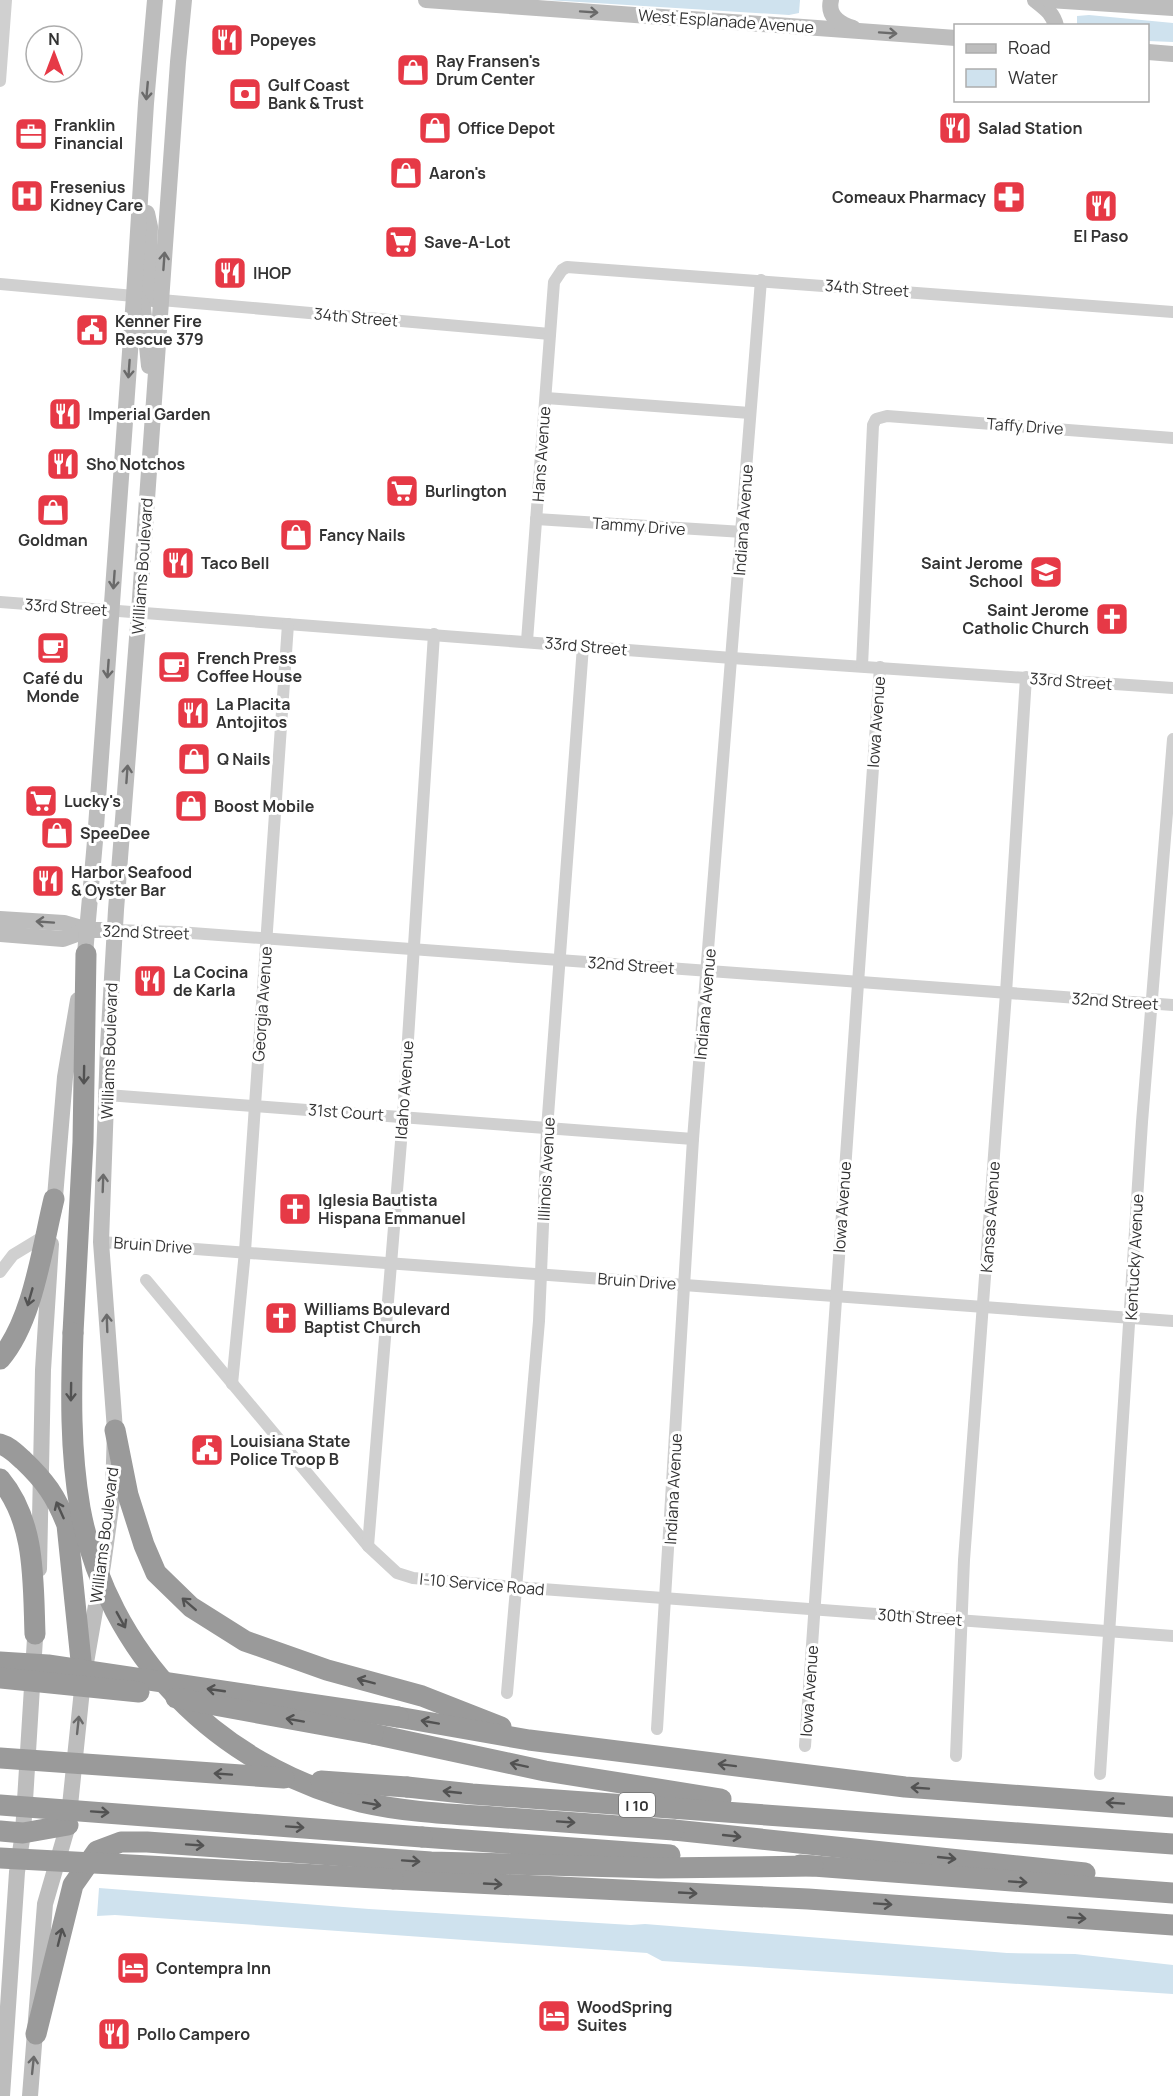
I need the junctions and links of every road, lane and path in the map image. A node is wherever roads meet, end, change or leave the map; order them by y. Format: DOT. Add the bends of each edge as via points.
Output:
graph roads {
  1 [pos="6,0"];
  2 [pos="155,0"];
  3 [pos="184,0"];
  4 [pos="426,0"];
  5 [pos="831,0"];
  6 [pos="1035,0"];
  7 [pos="1049,0"];
  8 [pos="1173,8"];
  9 [pos="1056,24"];
  10 [pos="862,31"];
  11 [pos="954,38"];
  12 [pos="1149,52"];
  13 [pos="1173,54"];
  14 [pos="0,81"];
  15 [pos="141,180"];
  16 [pos="562,270"];
  17 [pos="761,280"];
  18 [pos="0,284"];
  19 [pos="134,297"];
  20 [pos="162,300"];
  21 [pos="1173,312"];
  22 [pos="550,334"];
  23 [pos="546,398"];
  24 [pos="154,399"];
  25 [pos="750,413"];
  26 [pos="877,418"];
  27 [pos="1173,438"];
  28 [pos="536,519"];
  29 [pos="743,532"];
  30 [pos="0,602"];
  31 [pos="112,610"];
  32 [pos="139,612"];
  33 [pos="288,624"];
  34 [pos="434,634"];
  35 [pos="527,641"];
  36 [pos="583,646"];
  37 [pos="732,658"];
  38 [pos="862,666"];
  39 [pos="880,667"];
  40 [pos="1026,677"];
  41 [pos="1173,688"];
  42 [pos="1173,739"];
  43 [pos="0,919"];
  44 [pos="88,930"];
  45 [pos="115,930"];
  46 [pos="0,934"];
  47 [pos="267,939"];
  48 [pos="415,949"];
  49 [pos="86,954"];
  50 [pos="559,960"];
  51 [pos="707,971"];
  52 [pos="858,982"];
  53 [pos="1006,993"];
  54 [pos="1151,1003"];
  55 [pos="1173,1005"];
  56 [pos="107,1095"];
  57 [pos="255,1105"];
  58 [pos="403,1117"];
  59 [pos="547,1129"];
  60 [pos="693,1139"];
  61 [pos="54,1199"];
  62 [pos="46,1235"];
  63 [pos="101,1242"];
  64 [pos="244,1251"];
  65 [pos="391,1262"];
  66 [pos="0,1272"];
  67 [pos="541,1273"];
  68 [pos="146,1280"];
  69 [pos="685,1284"];
  70 [pos="835,1296"];
  71 [pos="984,1307"];
  72 [pos="1130,1318"];
  73 [pos="1173,1321"];
  74 [pos="0,1359"];
  75 [pos="231,1384"];
  76 [pos="115,1430"];
  77 [pos="0,1444"];
  78 [pos="41,1476"];
  79 [pos="0,1479"];
  80 [pos="368,1546"];
  81 [pos="515,1587"];
  82 [pos="666,1598"];
  83 [pos="815,1609"];
  84 [pos="962,1620"];
  85 [pos="1110,1631"];
  86 [pos="35,1634"];
  87 [pos="1173,1636"];
  88 [pos="0,1650"];
  89 [pos="0,1662"];
  90 [pos="48,1665"];
  91 [pos="0,1678"];
  92 [pos="82,1680"];
  93 [pos="507,1693"];
  94 [pos="657,1729"];
  95 [pos="529,1740"];
  96 [pos="805,1746"];
  97 [pos="956,1756"];
  98 [pos="0,1758"];
  99 [pos="1100,1774"];
  100 [pos="0,1805"];
  101 [pos="1173,1807"];
  102 [pos="867,1821"];
  103 [pos="68,1826"];
  104 [pos="0,1832"];
  105 [pos="23,1833"];
  106 [pos="0,1842"];
  107 [pos="1173,1844"];
  108 [pos="0,1858"];
  109 [pos="813,1866"];
  110 [pos="17,1872"];
  111 [pos="1173,1882"];
  112 [pos="1173,1893"];
  113 [pos="1173,1924"];
  114 [pos="36,2034"];
  115 [pos="2,2096"];
  116 [pos="30,2096"];
  1 -- 14 [label="street"];
  2 -- 15 [label="main road, Williams Boulevard, one-way"];
  20 -- 3 [label="main road, Williams Boulevard, one-way"];
  4 -- 10 [label="main road, West Esplanade Avenue, one-way"];
  5 -- 10 [label="main road" via="830,10 835,19"];
  6 -- 9 [label="main road" via="1049,11"];
  7 -- 8 [label="main road"];
  10 -- 11 [label="main road, West Esplanade Avenue, one-way"];
  12 -- 13 [label="main road"];
  15 -- 19 [label="main road, Williams Boulevard"];
  15 -- 20 [label="main road" via="150,228 148,291 153,299"];
  16 -- 17 [label="street, 34th Street" via="567,267"];
  16 -- 22 [label="street, Hans Avenue" via="554,282"];
  17 -- 21 [label="street, 34th Street"];
  17 -- 25 [label="street, Indiana Avenue"];
  18 -- 19 [label="street"];
  19 -- 24 [label="main road" via="143,307"];
  19 -- 31 [label="main road, Williams Boulevard, one-way"];
  20 -- 22 [label="street, 34th Street"];
  20 -- 24 [label="main road, Williams Boulevard"];
  22 -- 23 [label="street, Hans Avenue"];
  23 -- 25 [label="street"];
  23 -- 28 [label="street, Hans Avenue"];
  24 -- 32 [label="main road, Williams Boulevard"];
  25 -- 29 [label="street, Indiana Avenue"];
  26 -- 27 [label="street, Taffy Drive"];
  26 -- 38 [label="street, Iowa Avenue" via="873,425"];
  28 -- 29 [label="street, Tammy Drive"];
  28 -- 35 [label="street, Hans Avenue"];
  29 -- 37 [label="street, Indiana Avenue"];
  30 -- 31 [label="street, 33rd Street"];
  31 -- 32 [label="street, 33rd Street"];
  31 -- 44 [label="main road, Williams Boulevard, one-way"];
  32 -- 33 [label="street, 33rd Street"];
  45 -- 32 [label="main road, Williams Boulevard, one-way"];
  33 -- 34 [label="street, 33rd Street"];
  33 -- 47 [label="street, Georgia Avenue"];
  34 -- 35 [label="street, 33rd Street"];
  34 -- 48 [label="street, Idaho Avenue"];
  35 -- 36 [label="street, 33rd Street"];
  36 -- 37 [label="street, 33rd Street"];
  36 -- 50 [label="street, Illinois Avenue"];
  37 -- 38 [label="street, 33rd Street"];
  37 -- 51 [label="street, Indiana Avenue"];
  38 -- 39 [label="street, 33rd Street"];
  39 -- 40 [label="street, 33rd Street"];
  39 -- 52 [label="street, Iowa Avenue"];
  40 -- 41 [label="street, 33rd Street"];
  40 -- 53 [label="street, Kansas Avenue"];
  42 -- 54 [label="street, Kentucky Avenue"];
  44 -- 43 [label="main road, 32nd Street, one-way" via="64,923"];
  44 -- 45 [label="main road, 32nd Street"];
  44 -- 46 [label="main road, 32nd Street" via="63,939"];
  44 -- 49 [label="main road, Williams Boulevard"];
  45 -- 47 [label="street, 32nd Street"];
  45 -- 56 [label="main road, Williams Boulevard"];
  47 -- 48 [label="street, 32nd Street"];
  47 -- 57 [label="street, Georgia Avenue"];
  48 -- 50 [label="street, 32nd Street"];
  48 -- 58 [label="street, Idaho Avenue"];
  49 -- 61 [label="main road, Williams Boulevard" via="65,1077"];
  49 -- 111 [label="highway, one-way, bridge" via="83,1142 71,1411 75,1475 90,1549 111,1601 133,1641 163,1682 197,1717 244,1753 279,1773 316,1789 413,1811 674,1830"];
  50 -- 51 [label="street, 32nd Street"];
  50 -- 59 [label="street, Illinois Avenue"];
  51 -- 52 [label="street, 32nd Street"];
  51 -- 60 [label="street, Indiana Avenue"];
  52 -- 53 [label="street, 32nd Street"];
  52 -- 70 [label="street, Iowa Avenue"];
  53 -- 54 [label="street, 32nd Street"];
  53 -- 71 [label="street, Kansas Avenue"];
  54 -- 55 [label="street, 32nd Street"];
  54 -- 72 [label="street, Kentucky Avenue"];
  56 -- 57 [label="street, 31st Court"];
  63 -- 56 [label="main road, Williams Boulevard, one-way"];
  57 -- 58 [label="street, 31st Court"];
  57 -- 64 [label="street, Georgia Avenue"];
  58 -- 59 [label="street, 31st Court"];
  58 -- 65 [label="street, Idaho Avenue"];
  59 -- 60 [label="street, 31st Court"];
  59 -- 67 [label="street, Illinois Avenue"];
  60 -- 69 [label="street, Indiana Avenue"];
  61 -- 62 [label="highway"];
  61 -- 78 [label="main road, Williams Boulevard"];
  62 -- 66 [label="street" via="14,1255"];
  62 -- 74 [label="highway, one-way" via="25,1313"];
  63 -- 64 [label="street, Bruin Drive"];
  76 -- 63 [label="main road, Williams Boulevard, one-way"];
  64 -- 65 [label="street, Bruin Drive"];
  64 -- 75 [label="street, Georgia Avenue"];
  65 -- 67 [label="street, Bruin Drive"];
  65 -- 80 [label="street, Idaho Avenue"];
  67 -- 69 [label="street, Bruin Drive"];
  67 -- 81 [label="street, Illinois Avenue"];
  68 -- 75 [label="street, I-10 Service Road"];
  69 -- 70 [label="street, Bruin Drive"];
  69 -- 82 [label="street, Indiana Avenue"];
  70 -- 71 [label="street, Bruin Drive"];
  70 -- 83 [label="street, Iowa Avenue"];
  71 -- 72 [label="street, Bruin Drive"];
  71 -- 84 [label="street, Kansas Avenue"];
  72 -- 73 [label="street, Bruin Drive"];
  72 -- 85 [label="street, Kentucky Avenue"];
  75 -- 80 [label="street, I-10 Service Road"];
  76 -- 92 [label="main road, Williams Boulevard" via="113,1493 104,1565"];
  95 -- 76 [label="highway, one-way" via="422,1696 327,1670 244,1641 190,1607 156,1573 144,1545 128,1495"];
  77 -- 78 [label="highway" via="8,1446"];
  78 -- 86 [label="main road, Williams Boulevard"];
  92 -- 78 [label="highway, one-way" via="67,1525"];
  79 -- 86 [label="highway" via="17,1504 32,1560"];
  80 -- 81 [label="street, I-10 Service Road" via="397,1573 413,1578"];
  81 -- 82 [label="street, I-10 Service Road"];
  81 -- 93 [label="street, Illinois Avenue"];
  82 -- 83 [label="street, 30th Street"];
  82 -- 94 [label="street, Indiana Avenue"];
  83 -- 84 [label="street, 30th Street"];
  83 -- 96 [label="street, Iowa Avenue"];
  84 -- 85 [label="street, 30th Street"];
  84 -- 97 [label="street, Kansas Avenue"];
  85 -- 87 [label="street, 30th Street"];
  85 -- 99 [label="street, Kentucky Avenue"];
  86 -- 105 [label="main road, Williams Boulevard"];
  88 -- 90 [label="highway, bridge"];
  89 -- 90 [label="highway, bridge"];
  95 -- 90 [label="highway, one-way, bridge"];
  102 -- 91 [label="highway, one-way, bridge" via="545,1771 373,1734 142,1692"];
  103 -- 92 [label="main road, Williams Boulevard, one-way"];
  101 -- 95 [label="highway, one-way" via="905,1787"];
  102 -- 98 [label="highway, I 10, one-way, bridge"];
  100 -- 109 [label="highway, one-way, bridge"];
  102 -- 107 [label="highway, I 10"];
  103 -- 105 [label="highway"];
  103 -- 114 [label="main road, Williams Boulevard" via="45,1904"];
  104 -- 105 [label="highway"];
  105 -- 110 [label="main road, Williams Boulevard"];
  106 -- 110 [label="highway" via="10,1851"];
  108 -- 113 [label="highway, one-way, bridge" via="808,1899"];
  109 -- 112 [label="highway, one-way"];
  114 -- 109 [label="highway, one-way" via="73,1885 98,1851 121,1842 431,1862 659,1868"];
  110 -- 115 [label="main road, Williams Boulevard"];
  116 -- 114 [label="main road, Williams Boulevard, one-way"];
}
